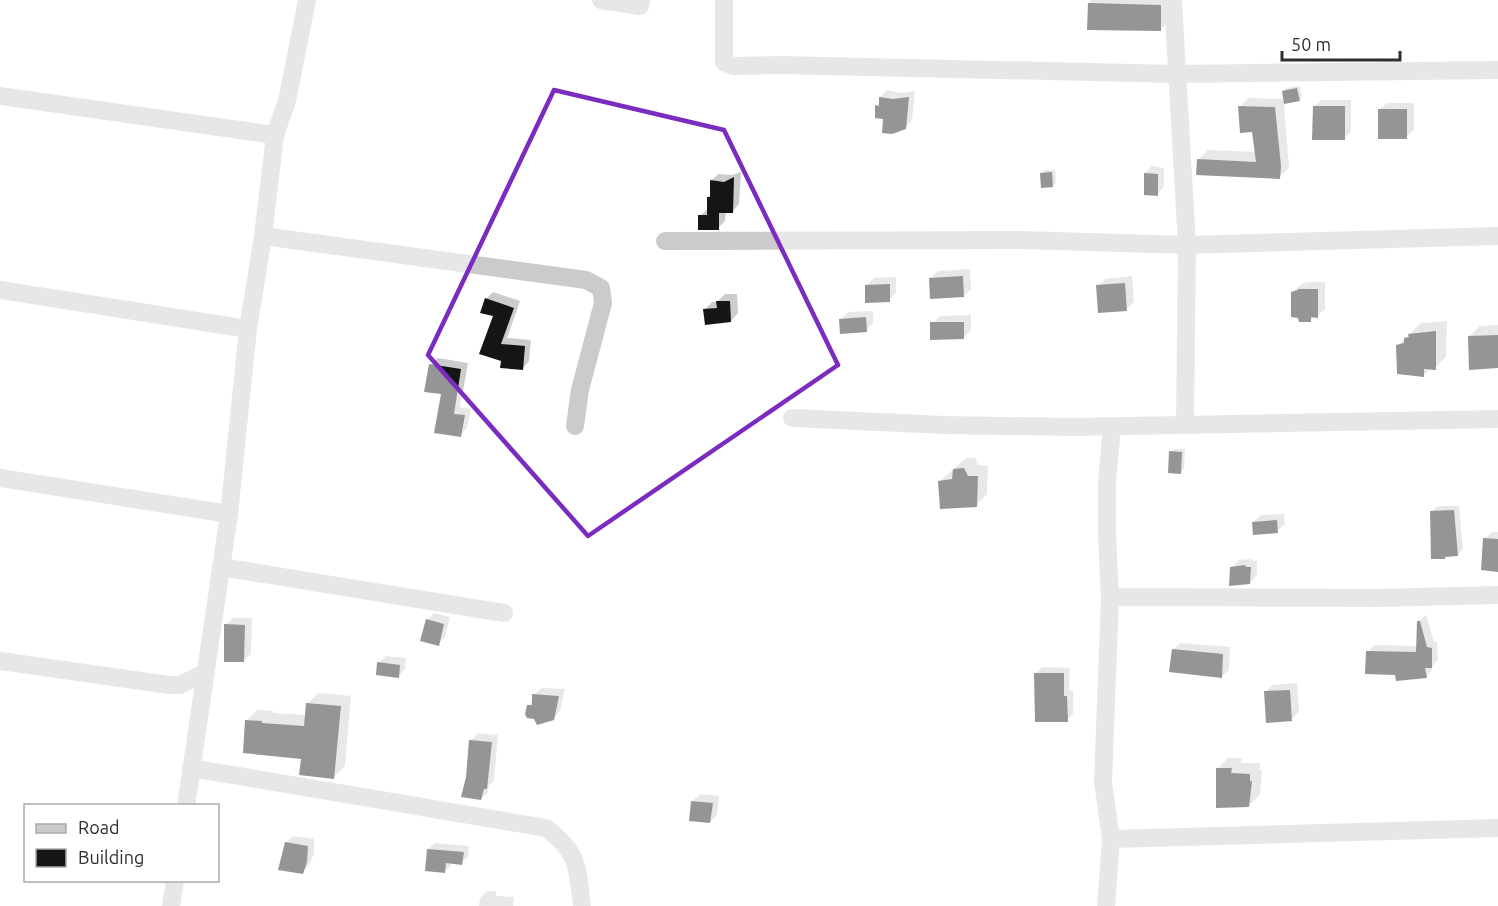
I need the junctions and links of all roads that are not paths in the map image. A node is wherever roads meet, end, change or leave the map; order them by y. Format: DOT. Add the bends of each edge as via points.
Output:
graph roads {
  1 [pos="307,0"];
  2 [pos="601,0"];
  3 [pos="640,0"];
  4 [pos="724,0"];
  5 [pos="1173,0"];
  6 [pos="1498,70"];
  7 [pos="1177,74"];
  8 [pos="0,96"];
  9 [pos="275,135"];
  10 [pos="263,236"];
  11 [pos="1498,236"];
  12 [pos="664,242"];
  13 [pos="1187,245"];
  14 [pos="0,290"];
  15 [pos="248,329"];
  16 [pos="792,418"];
  17 [pos="1498,419"];
  18 [pos="1185,424"];
  19 [pos="575,426"];
  20 [pos="1112,427"];
  21 [pos="0,478"];
  22 [pos="229,514"];
  23 [pos="221,567"];
  24 [pos="1498,595"];
  25 [pos="1110,597"];
  26 [pos="504,613"];
  27 [pos="0,661"];
  28 [pos="206,672"];
  29 [pos="191,768"];
  30 [pos="186,804"];
  31 [pos="1498,828"];
  32 [pos="1111,839"];
  33 [pos="175,882"];
  34 [pos="171,906"];
  35 [pos="582,906"];
  36 [pos="1106,906"];
  1 -- 9 [label="street" via="287,101"];
  2 -- 3 [label="street" via="640,6"];
  4 -- 7 [label="street" via="724,62 733,66"];
  5 -- 7 [label="street"];
  6 -- 7 [label="street"];
  7 -- 13 [label="street"];
  8 -- 9 [label="street"];
  9 -- 10 [label="street"];
  10 -- 15 [label="street"];
  10 -- 19 [label="street" via="586,280 601,288 603,303 580,390"];
  11 -- 13 [label="street"];
  12 -- 13 [label="street" via="1022,240"];
  13 -- 18 [label="street"];
  14 -- 15 [label="street"];
  15 -- 22 [label="street"];
  16 -- 20 [label="street"];
  17 -- 18 [label="street"];
  18 -- 20 [label="street"];
  20 -- 25 [label="street" via="1107,481"];
  21 -- 22 [label="street"];
  22 -- 23 [label="street"];
  23 -- 26 [label="street"];
  23 -- 28 [label="street"];
  24 -- 25 [label="street"];
  25 -- 32 [label="street" via="1103,782"];
  27 -- 28 [label="street" via="169,686"];
  28 -- 29 [label="street"];
  29 -- 30 [label="street"];
  29 -- 35 [label="street" via="546,828 562,839 575,860"];
  31 -- 32 [label="street"];
  32 -- 36 [label="street"];
  33 -- 34 [label="street"];
}
